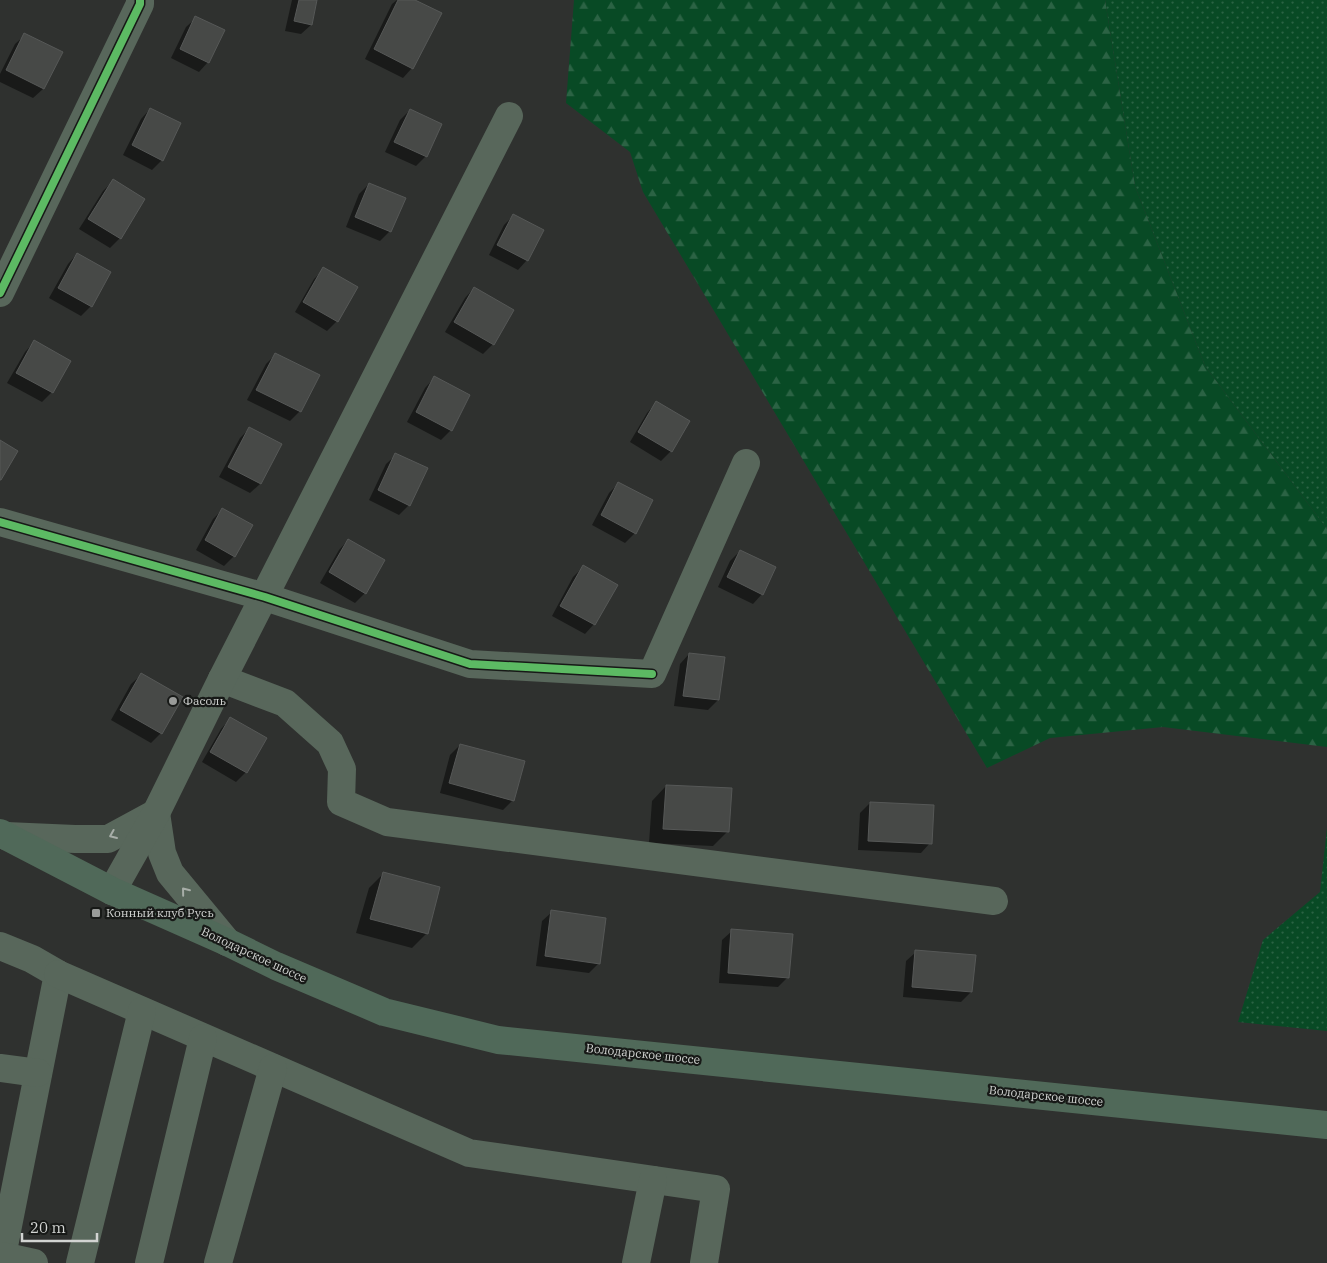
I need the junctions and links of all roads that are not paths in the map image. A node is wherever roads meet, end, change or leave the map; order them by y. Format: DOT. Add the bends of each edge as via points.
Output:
graph roads {
  1 [pos="140,0"];
  2 [pos="509,116"];
  3 [pos="0,293"];
  4 [pos="746,463"];
  5 [pos="0,522"];
  6 [pos="265,597"];
  7 [pos="222,679"];
  8 [pos="156,813"];
  9 [pos="3,834"];
  10 [pos="112,891"];
  11 [pos="994,901"];
  12 [pos="227,942"];
  13 [pos="0,946"];
  14 [pos="58,974"];
  15 [pos="142,1011"];
  16 [pos="203,1038"];
  17 [pos="0,1068"];
  18 [pos="273,1068"];
  19 [pos="38,1073"];
  20 [pos="1327,1125"];
  21 [pos="653,1180"];
  22 [pos="1,1256"];
  23 [pos="34,1263"];
  24 [pos="80,1263"];
  25 [pos="149,1263"];
  26 [pos="218,1263"];
  27 [pos="636,1263"];
  28 [pos="704,1263"];
  1 -- 3 [label="street"];
  2 -- 6 [label="street"];
  4 -- 6 [label="street" via="652,674 470,664"];
  5 -- 6 [label="street"];
  6 -- 7 [label="street"];
  7 -- 8 [label="street"];
  7 -- 11 [label="street" via="285,704 300,716 330,743 342,769 341,802 387,822"];
  8 -- 9 [label="street, one-way" via="108,838"];
  8 -- 10 [label="street"];
  12 -- 8 [label="street, one-way" via="170,873 162,853"];
  9 -- 10 [label="main road, Володарское шоссе"];
  10 -- 12 [label="main road, Володарское шоссе"];
  12 -- 20 [label="main road, Володарское шоссе" via="384,1012 498,1040"];
  13 -- 14 [label="street" via="32,958"];
  14 -- 15 [label="street"];
  14 -- 19 [label="street"];
  15 -- 16 [label="street"];
  15 -- 24 [label="street"];
  16 -- 18 [label="street"];
  16 -- 25 [label="street"];
  17 -- 19 [label="street"];
  18 -- 21 [label="street" via="469,1153"];
  18 -- 26 [label="street"];
  19 -- 22 [label="street"];
  21 -- 27 [label="street"];
  21 -- 28 [label="street" via="716,1189"];
  22 -- 23 [label="street"];
}
